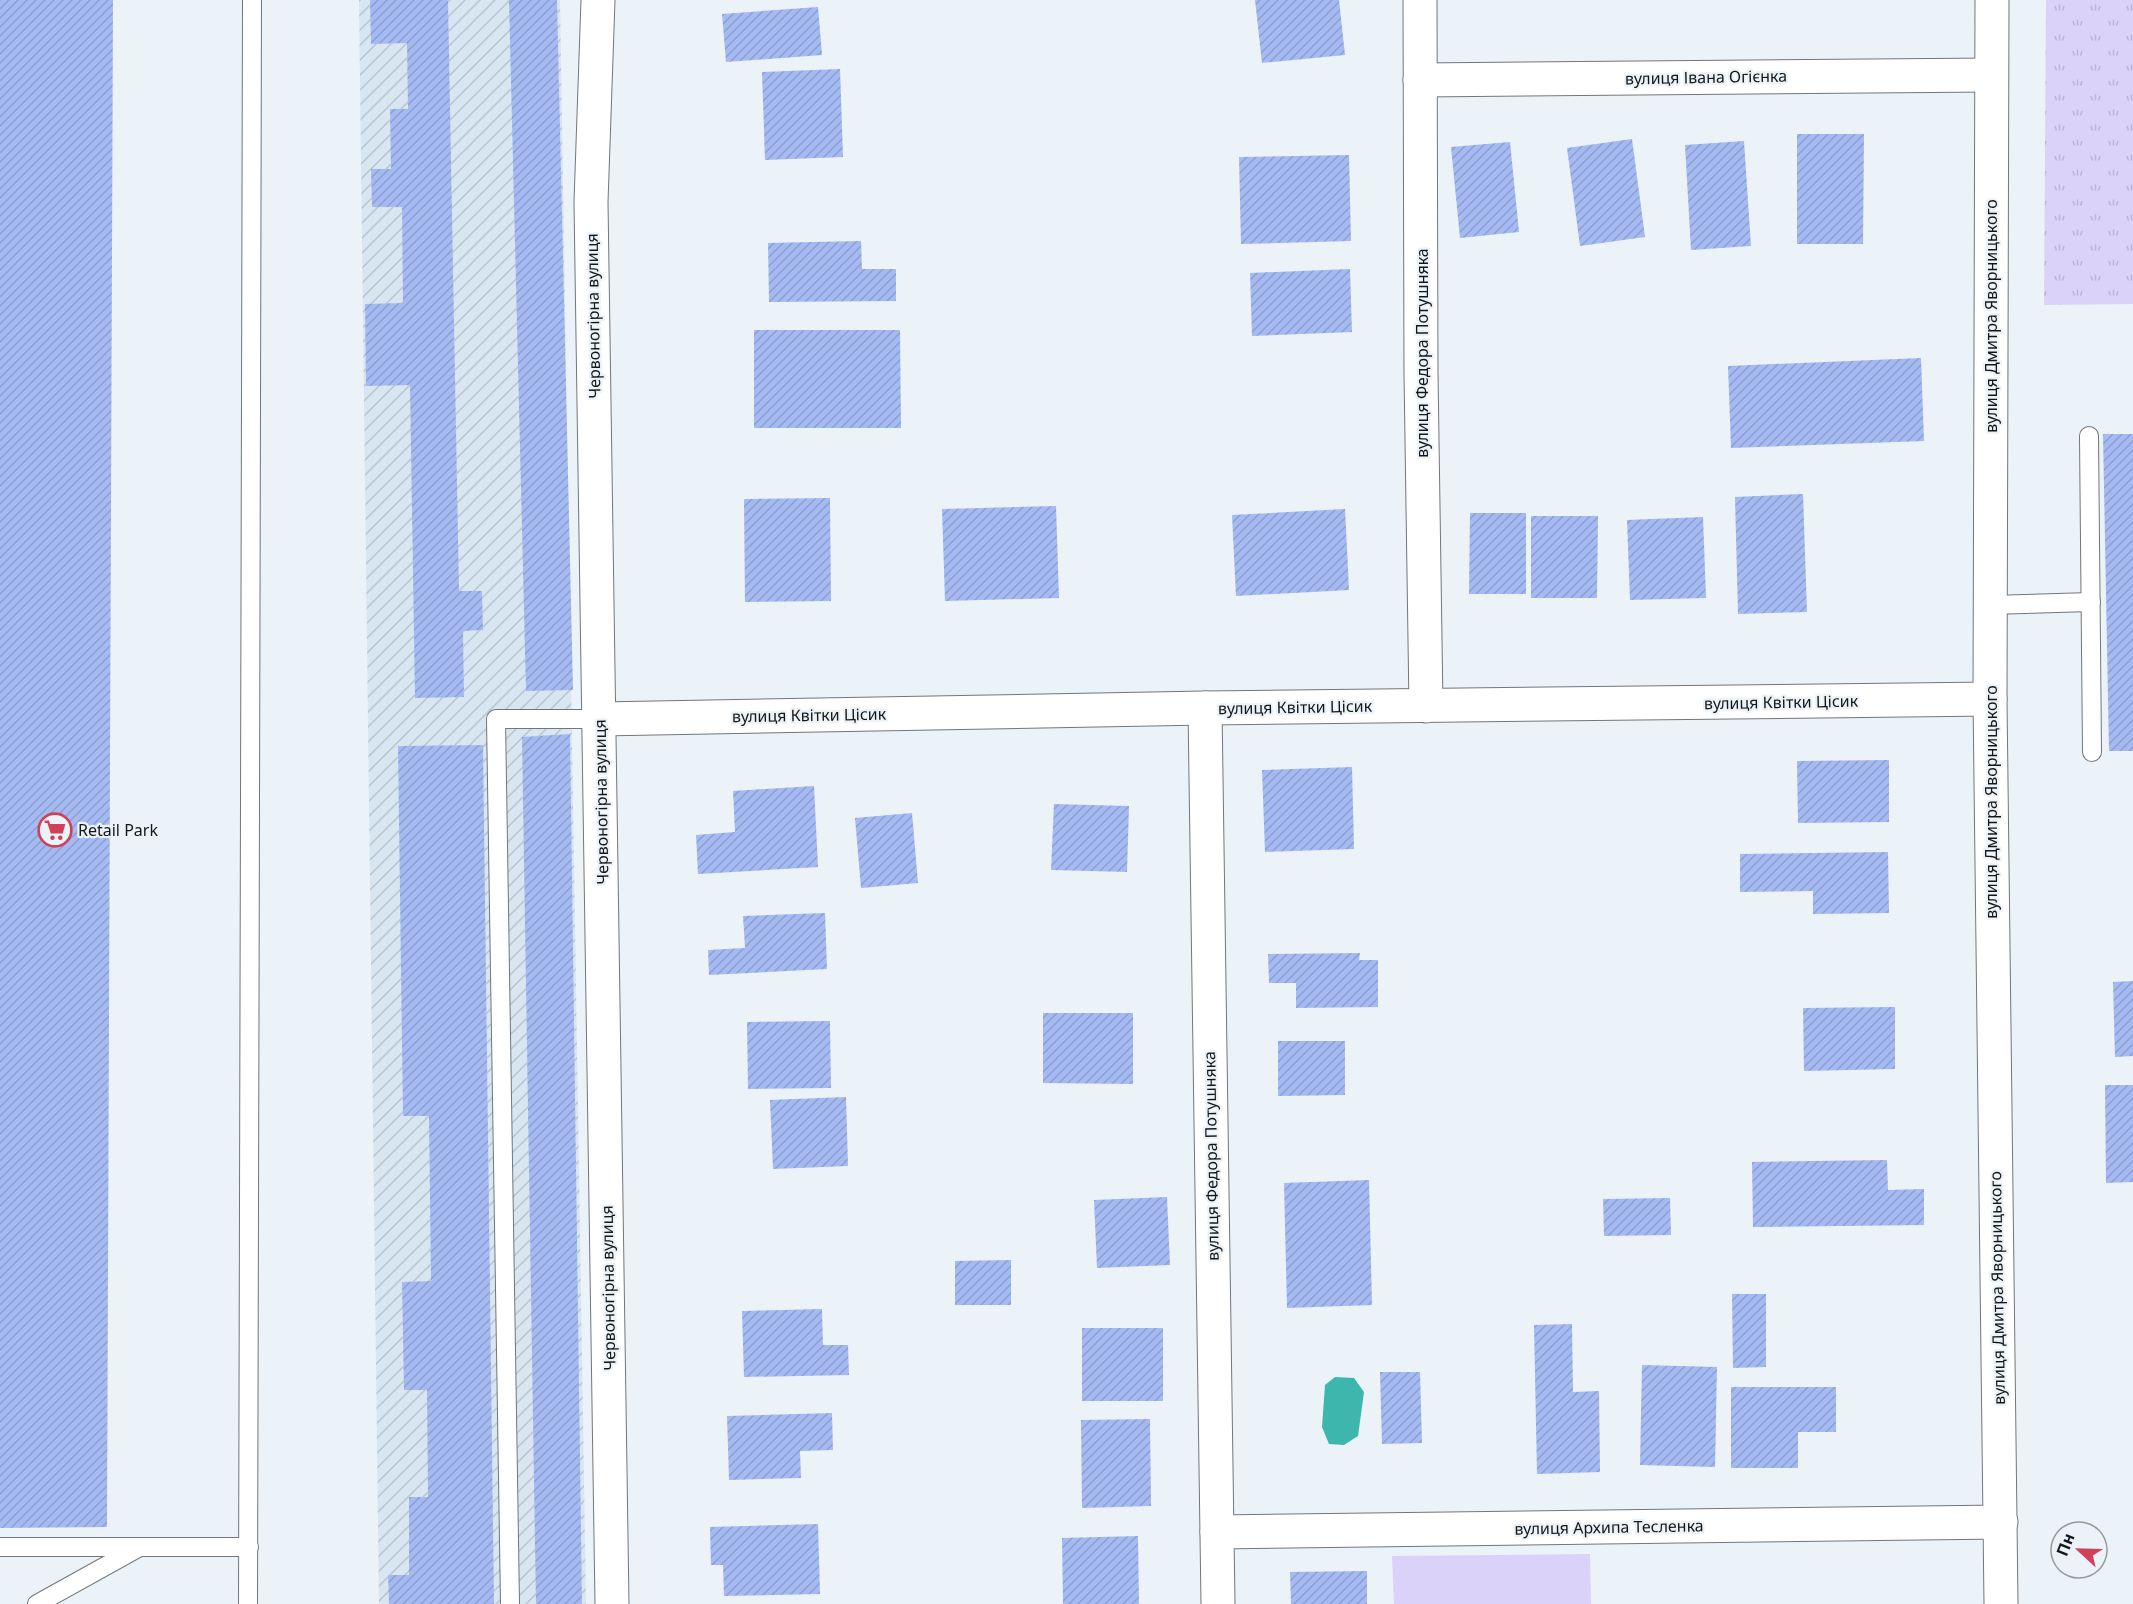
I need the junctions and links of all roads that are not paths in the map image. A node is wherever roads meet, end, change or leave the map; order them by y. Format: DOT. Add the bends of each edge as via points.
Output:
graph roads {
  1 [pos="252,0"];
  2 [pos="598,0"];
  3 [pos="1420,0"];
  4 [pos="1992,0"];
  5 [pos="1991,75"];
  6 [pos="1420,80"];
  7 [pos="2089,436"];
  8 [pos="2091,602"];
  9 [pos="1990,605"];
  10 [pos="1990,699"];
  11 [pos="1426,705"];
  12 [pos="1205,708"];
  13 [pos="600,718"];
  14 [pos="2092,752"];
  15 [pos="2001,1522"];
  16 [pos="1217,1532"];
  17 [pos="140,1546"];
  18 [pos="0,1547"];
  19 [pos="249,1547"];
  20 [pos="37,1604"];
  21 [pos="248,1604"];
  22 [pos="510,1604"];
  23 [pos="612,1604"];
  24 [pos="1218,1604"];
  25 [pos="2001,1604"];
  1 -- 19 [label="lane"];
  2 -- 13 [label="street, Червоногірна вулиця" via="591,202"];
  3 -- 6 [label="street, вулиця Федора Потушняка"];
  4 -- 5 [label="street, вулиця Дмитра Яворницького"];
  5 -- 6 [label="street, вулиця Івана Огієнка"];
  5 -- 9 [label="street, вулиця Дмитра Яворницького"];
  6 -- 11 [label="street, вулиця Федора Потушняка"];
  7 -- 8 [label="lane"];
  8 -- 9 [label="lane"];
  8 -- 14 [label="lane"];
  9 -- 10 [label="street, вулиця Дмитра Яворницького"];
  10 -- 11 [label="street, вулиця Квітки Цісик"];
  10 -- 15 [label="street, вулиця Дмитра Яворницького"];
  11 -- 12 [label="street, вулиця Квітки Цісик"];
  12 -- 13 [label="street, вулиця Квітки Цісик"];
  12 -- 16 [label="street, вулиця Федора Потушняка"];
  13 -- 22 [label="lane" via="496,719"];
  13 -- 23 [label="street, Червоногірна вулиця"];
  15 -- 16 [label="street, вулиця Архипа Тесленка"];
  15 -- 25 [label="street, вулиця Дмитра Яворницького"];
  16 -- 24 [label="street, вулиця Федора Потушняка"];
  17 -- 18 [label="lane"];
  17 -- 19 [label="lane"];
  17 -- 20 [label="lane"];
  19 -- 21 [label="lane"];
}
